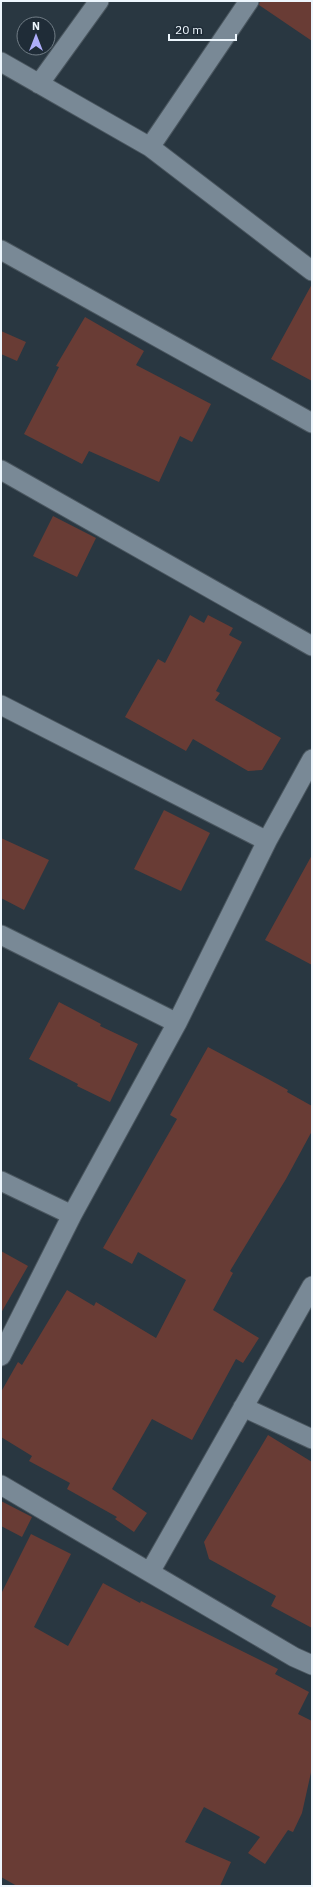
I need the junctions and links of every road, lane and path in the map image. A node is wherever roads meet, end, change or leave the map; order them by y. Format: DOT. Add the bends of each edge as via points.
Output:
graph roads {
  1 [pos="99,1"];
  2 [pos="248,1"];
  3 [pos="1,62"];
  4 [pos="39,84"];
  5 [pos="150,147"];
  6 [pos="1,250"];
  7 [pos="312,271"];
  8 [pos="312,423"];
  9 [pos="1,470"];
  10 [pos="312,646"];
  11 [pos="1,705"];
  12 [pos="312,759"];
  13 [pos="267,841"];
  14 [pos="1,935"];
  15 [pos="177,1023"];
  16 [pos="1,1181"];
  17 [pos="72,1216"];
  18 [pos="312,1286"];
  19 [pos="1,1356"];
  20 [pos="243,1407"];
  21 [pos="312,1439"];
  22 [pos="1,1485"];
  23 [pos="150,1572"];
  24 [pos="312,1665"];
  1 -- 4 [label="street"];
  2 -- 5 [label="street"];
  3 -- 4 [label="street"];
  4 -- 5 [label="street"];
  5 -- 7 [label="street"];
  6 -- 8 [label="street"];
  9 -- 10 [label="street"];
  11 -- 13 [label="street"];
  12 -- 13 [label="street"];
  13 -- 15 [label="street"];
  14 -- 15 [label="street"];
  15 -- 17 [label="street"];
  16 -- 17 [label="street"];
  17 -- 19 [label="street"];
  18 -- 20 [label="street"];
  20 -- 21 [label="street"];
  20 -- 23 [label="street"];
  22 -- 23 [label="street"];
  23 -- 24 [label="street"];
}
